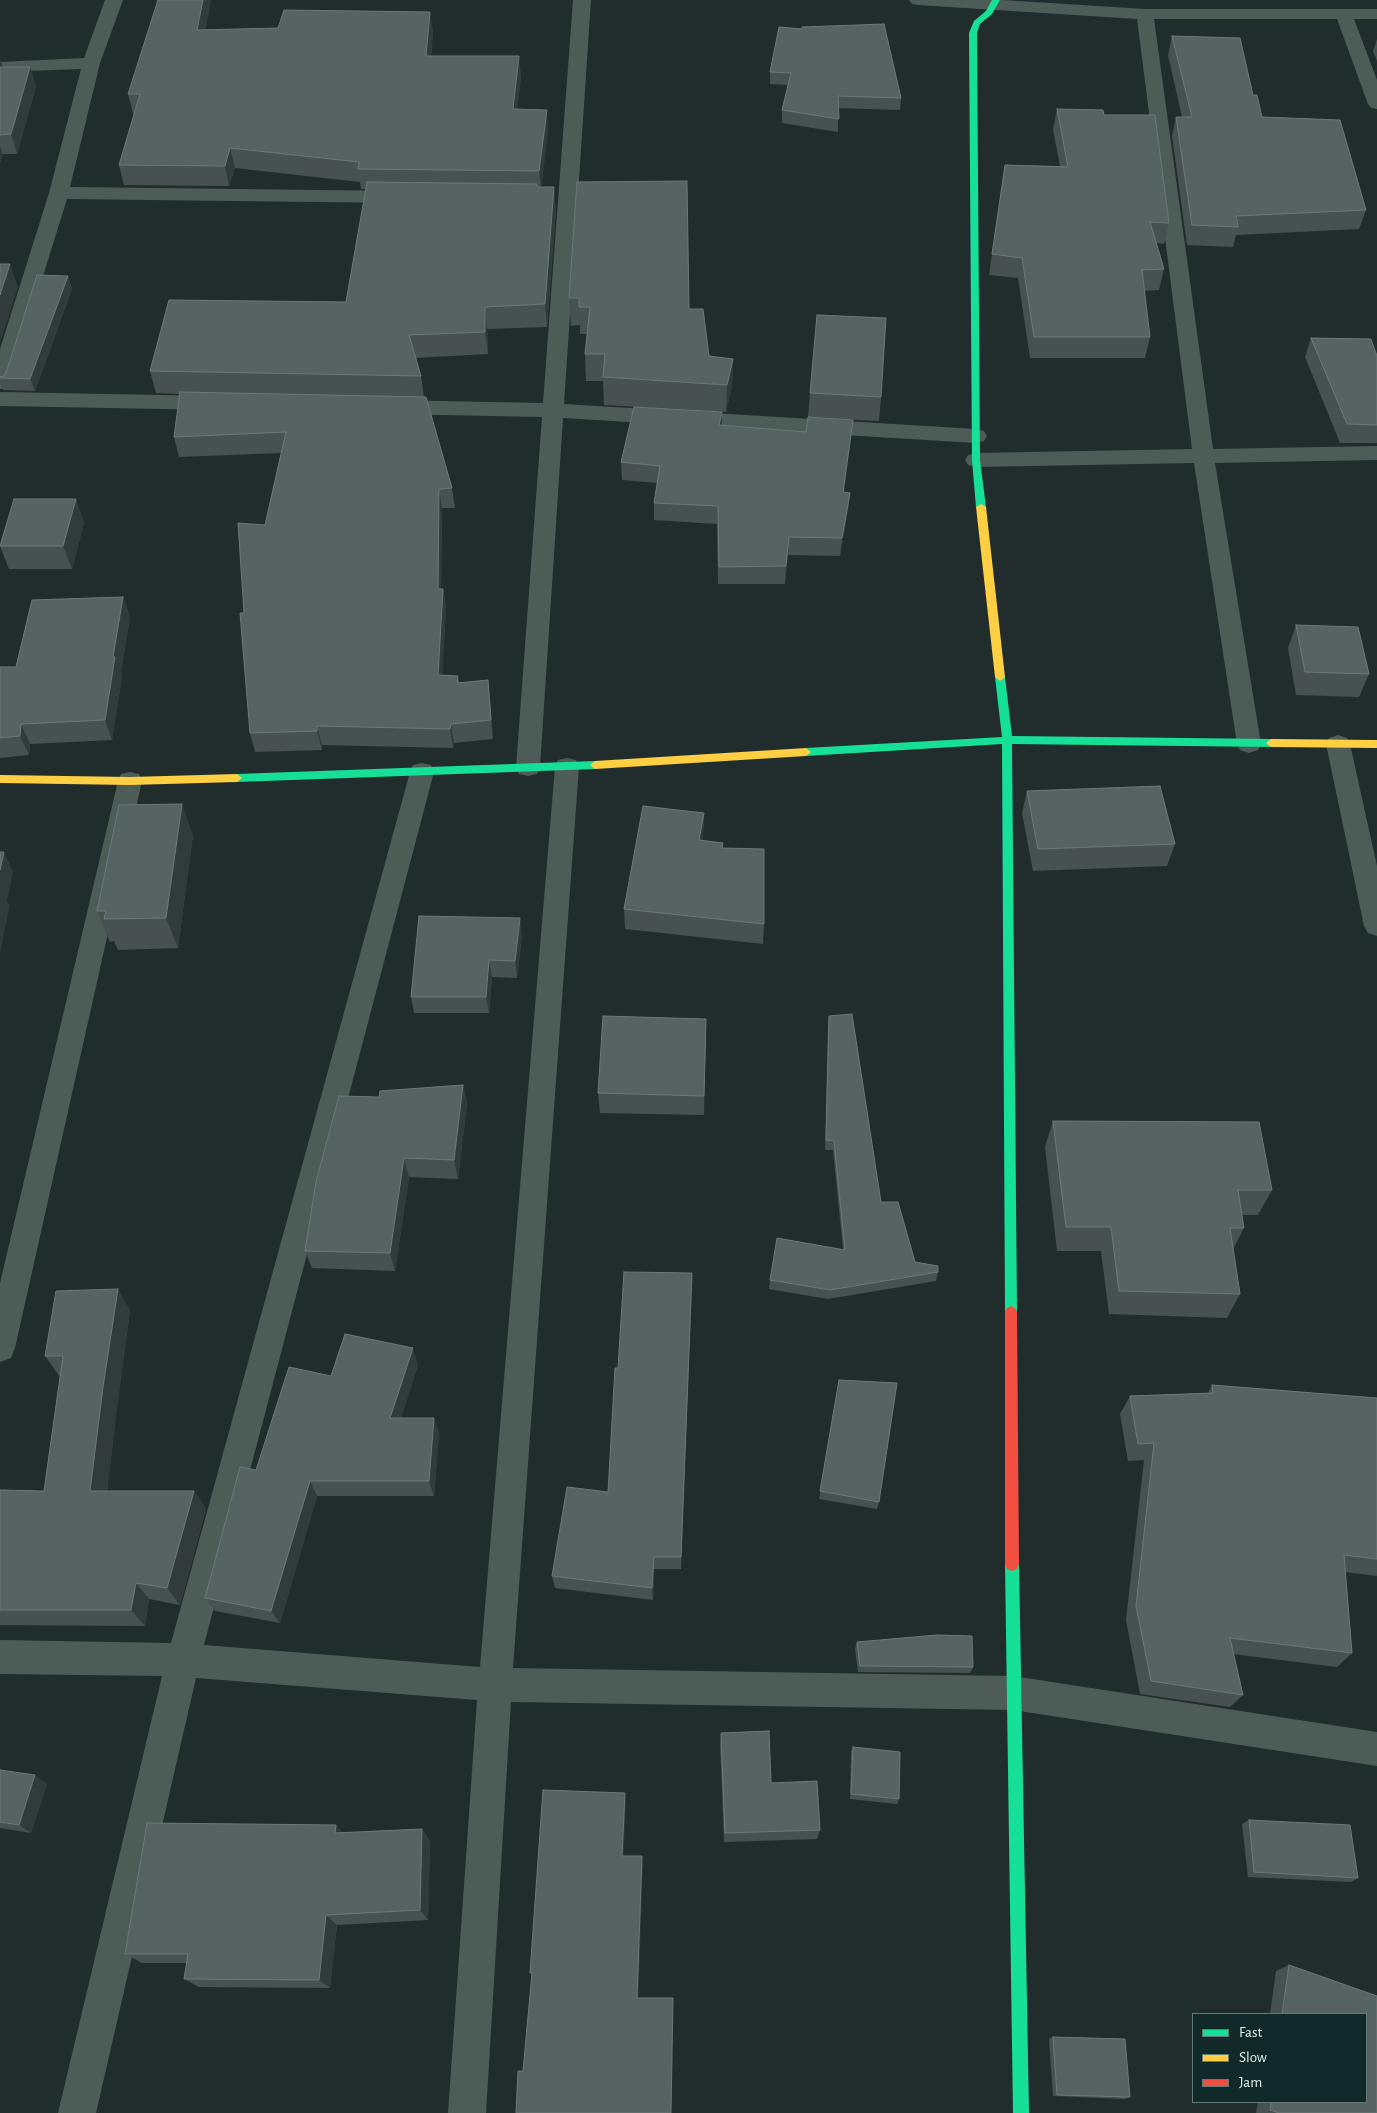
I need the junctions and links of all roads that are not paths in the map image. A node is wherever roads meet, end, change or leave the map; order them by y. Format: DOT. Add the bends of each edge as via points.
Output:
graph roads {
  1 [pos="114,0"];
  2 [pos="582,0"];
  3 [pos="918,0"];
  4 [pos="996,2"];
  5 [pos="1145,14"];
  6 [pos="1377,14"];
  7 [pos="1344,15"];
  8 [pos="90,63"];
  9 [pos="0,67"];
  10 [pos="1377,104"];
  11 [pos="59,194"];
  12 [pos="419,197"];
  13 [pos="8,328"];
  14 [pos="0,382"];
  15 [pos="0,399"];
  16 [pos="237,404"];
  17 [pos="375,406"];
  18 [pos="552,410"];
  19 [pos="976,436"];
  20 [pos="1377,452"];
  21 [pos="1203,454"];
  22 [pos="976,460"];
  23 [pos="1008,740"];
  24 [pos="1249,744"];
  25 [pos="1338,744"];
  26 [pos="1377,744"];
  27 [pos="528,767"];
  28 [pos="567,767"];
  29 [pos="422,772"];
  30 [pos="0,779"];
  31 [pos="130,781"];
  32 [pos="1377,926"];
  33 [pos="0,1348"];
  34 [pos="0,1657"];
  35 [pos="183,1660"];
  36 [pos="495,1685"];
  37 [pos="1013,1693"];
  38 [pos="1377,1749"];
  39 [pos="77,2113"];
  40 [pos="467,2113"];
  41 [pos="1021,2113"];
  1 -- 8 [label="street"];
  2 -- 18 [label="street" via="558,199"];
  3 -- 4 [label="street"];
  4 -- 5 [label="street"];
  4 -- 19 [label="street" via="977,23 973,33"];
  5 -- 7 [label="street"];
  5 -- 21 [label="street"];
  6 -- 7 [label="street"];
  7 -- 10 [label="street"];
  8 -- 9 [label="street"];
  8 -- 11 [label="street"];
  11 -- 12 [label="street"];
  11 -- 13 [label="street"];
  13 -- 14 [label="street"];
  15 -- 16 [label="street"];
  17 -- 18 [label="street"];
  18 -- 19 [label="street"];
  18 -- 27 [label="street"];
  19 -- 22 [label="street"];
  20 -- 21 [label="street"];
  21 -- 22 [label="street"];
  21 -- 24 [label="street"];
  22 -- 23 [label="street"];
  23 -- 24 [label="street"];
  23 -- 28 [label="street"];
  23 -- 37 [label="street"];
  24 -- 25 [label="street"];
  25 -- 26 [label="street"];
  25 -- 32 [label="street"];
  27 -- 28 [label="street"];
  27 -- 29 [label="street"];
  28 -- 36 [label="street"];
  29 -- 31 [label="street"];
  29 -- 35 [label="street"];
  30 -- 31 [label="street"];
  31 -- 33 [label="street"];
  34 -- 35 [label="street"];
  35 -- 36 [label="street"];
  35 -- 39 [label="street"];
  36 -- 37 [label="street"];
  36 -- 40 [label="street"];
  37 -- 38 [label="street"];
  37 -- 41 [label="street"];
}
